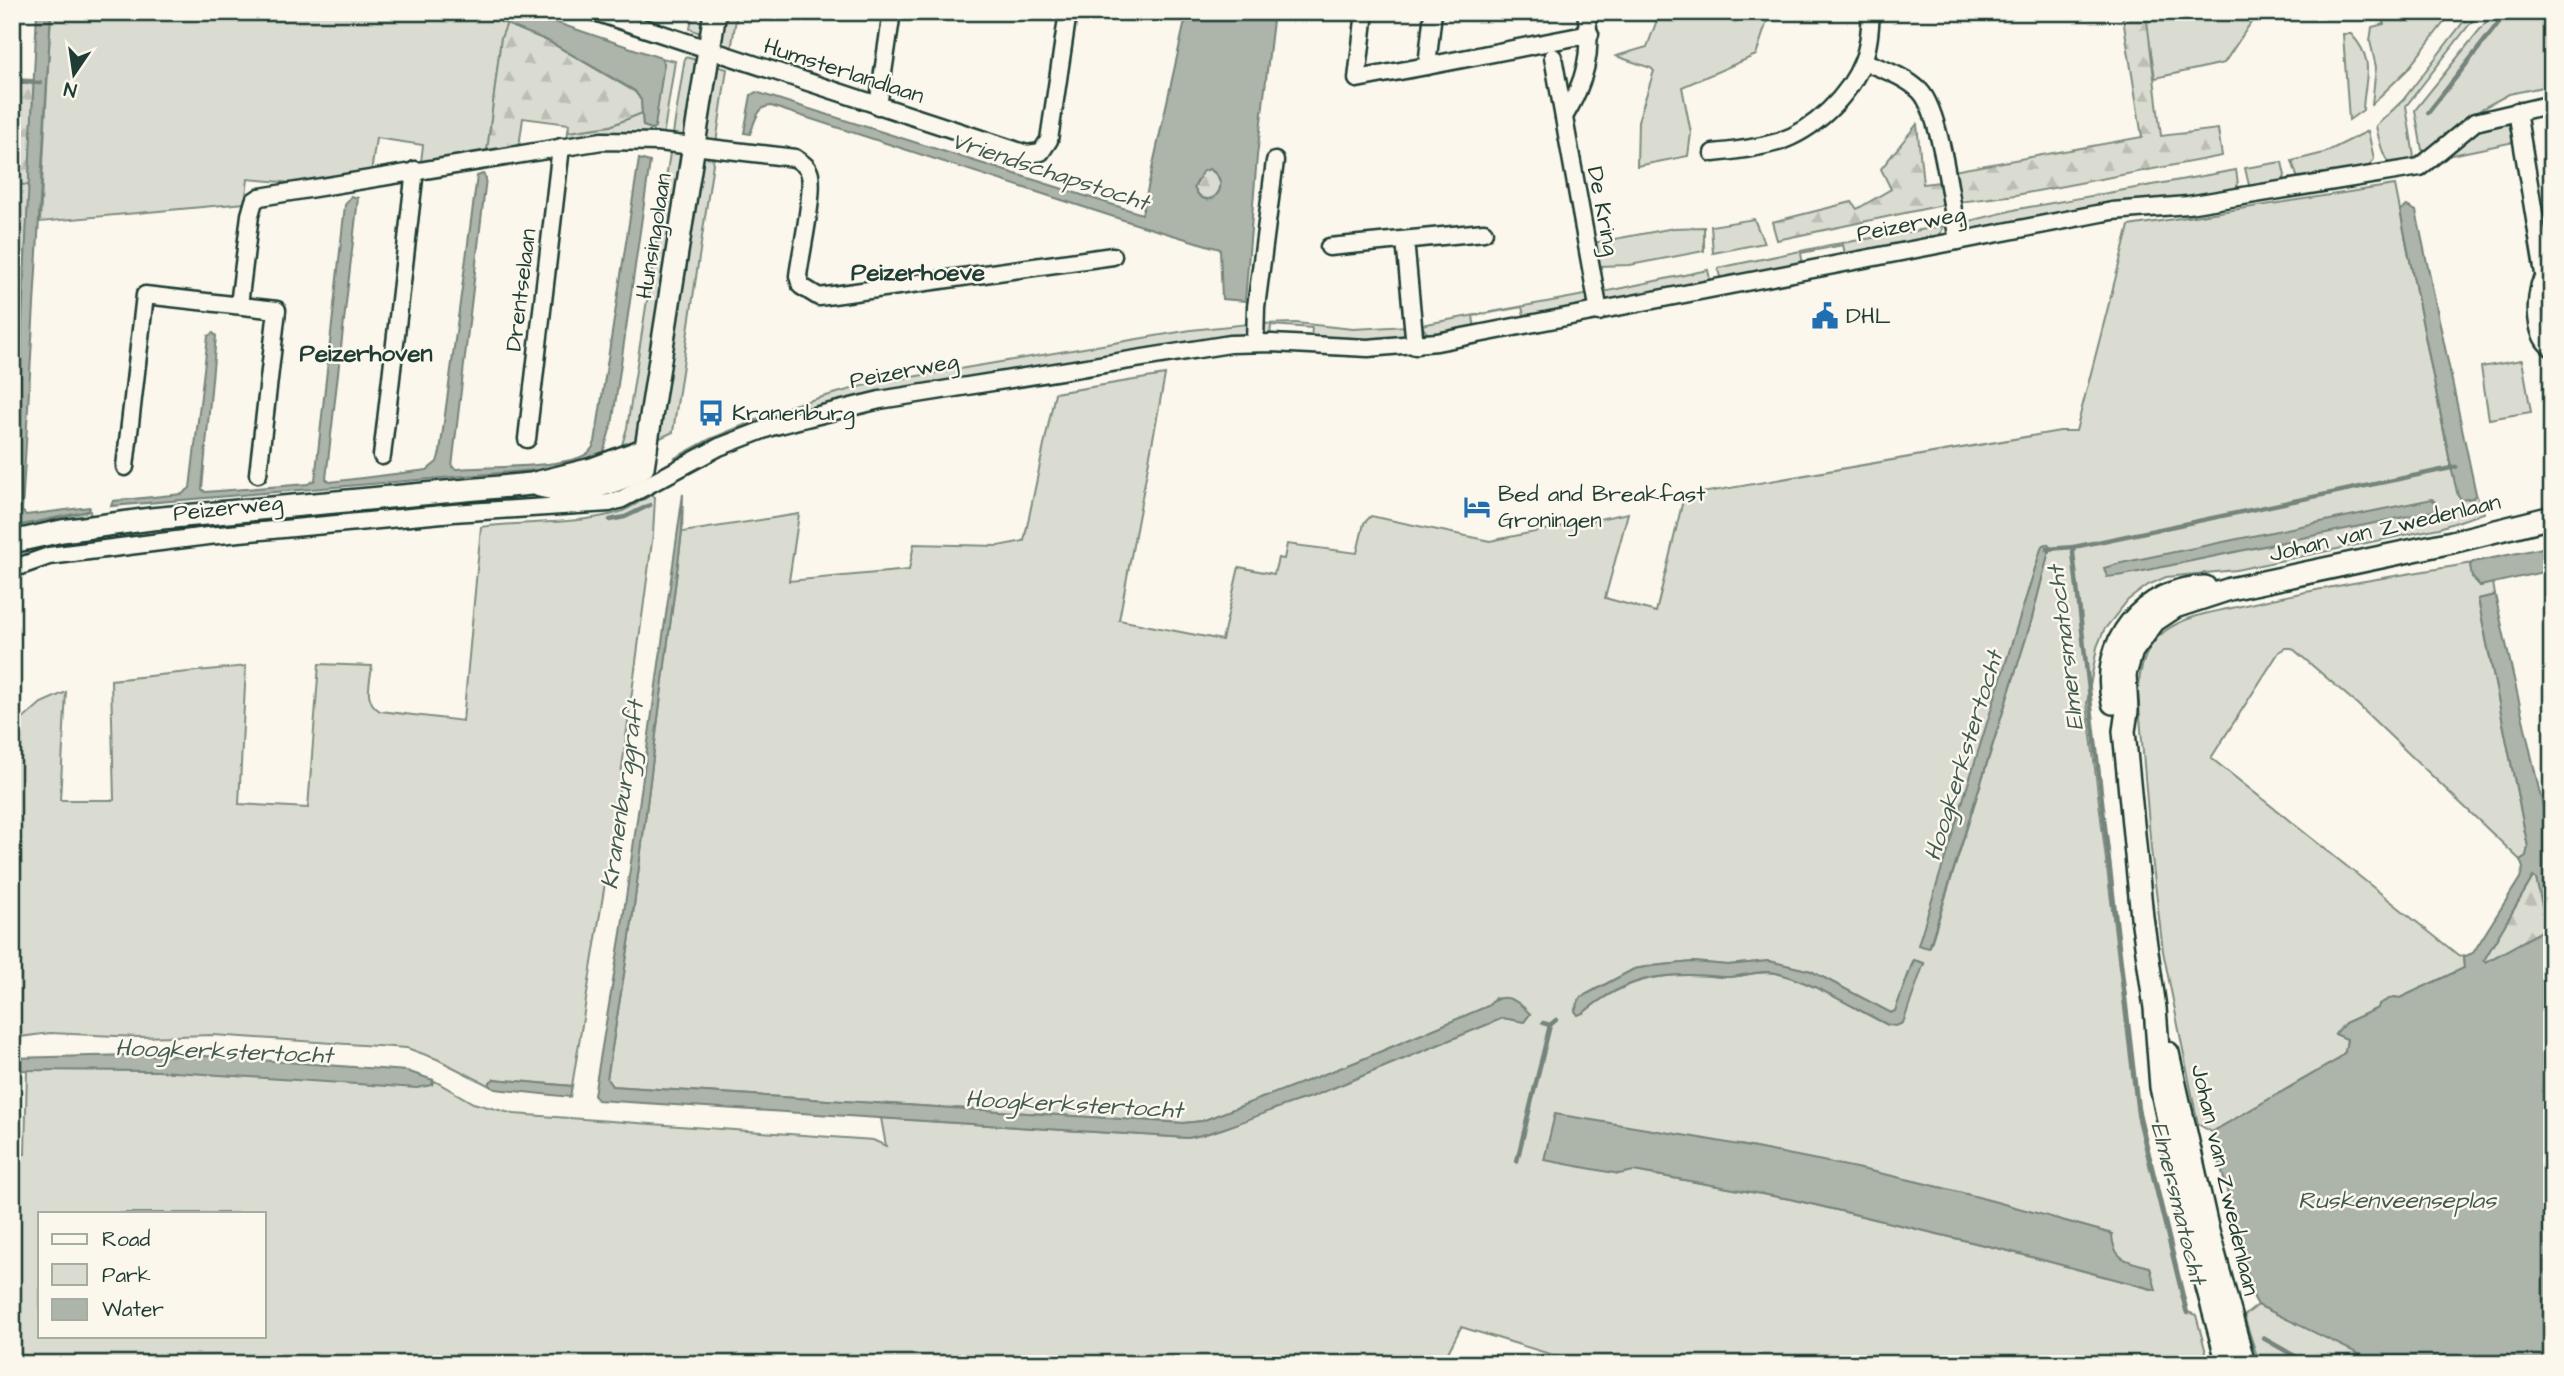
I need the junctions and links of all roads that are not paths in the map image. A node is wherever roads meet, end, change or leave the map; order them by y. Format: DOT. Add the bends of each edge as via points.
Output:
graph roads {
  1 [pos="595,12"];
  2 [pos="715,12"];
  3 [pos="892,12"];
  4 [pos="1068,12"];
  5 [pos="1365,12"];
  6 [pos="1433,12"];
  7 [pos="1586,12"];
  8 [pos="1871,12"];
  9 [pos="1590,34"];
  10 [pos="709,50"];
  11 [pos="1553,57"];
  12 [pos="1863,61"];
  13 [pos="1427,66"];
  14 [pos="2552,104"];
  15 [pos="878,106"];
  16 [pos="2517,111"];
  17 [pos="1563,117"];
  18 [pos="561,147"];
  19 [pos="695,147"];
  20 [pos="1713,153"];
  21 [pos="1275,161"];
  22 [pos="415,170"];
  23 [pos="1484,232"];
  24 [pos="1405,240"];
  25 [pos="1958,241"];
  26 [pos="1329,247"];
  27 [pos="1113,256"];
  28 [pos="2549,281"];
  29 [pos="239,305"];
  30 [pos="1599,312"];
  31 [pos="1255,343"];
  32 [pos="1415,346"];
  33 [pos="2552,348"];
  34 [pos="527,439"];
  35 [pos="382,456"];
  36 [pos="645,458"];
  37 [pos="125,467"];
  38 [pos="258,474"];
  39 [pos="451,491"];
  40 [pos="453,513"];
  41 [pos="2552,517"];
  42 [pos="12,541"];
  43 [pos="12,569"];
  44 [pos="2155,1008"];
  45 [pos="2228,1364"];
  46 [pos="2244,1364"];
  1 -- 10 [label="street, Humsterlandlaan"];
  2 -- 10 [label="main road, Hunsingolaan"];
  3 -- 15 [label="street"];
  4 -- 15 [label="street, Humsterlandlaan" via="1049,140 1041,152 1027,154"];
  5 -- 13 [label="street" via="1357,79"];
  6 -- 13 [label="street"];
  7 -- 9 [label="street"];
  8 -- 12 [label="street"];
  9 -- 13 [label="street"];
  9 -- 17 [label="street" via="1579,93"];
  10 -- 15 [label="street, Humsterlandlaan"];
  10 -- 19 [label="main road, Hunsingolaan"];
  11 -- 17 [label="street, De Kring"];
  12 -- 20 [label="street" via="1846,89 1807,128 1779,141"];
  12 -- 25 [label="street" via="1922,92 1938,129"];
  14 -- 16 [label="street"];
  16 -- 25 [label="street, Peizerweg" via="2475,122 2420,167 2188,205 2112,211"];
  16 -- 28 [label="street"];
  17 -- 30 [label="street, De Kring"];
  18 -- 19 [label="street" via="636,141"];
  18 -- 22 [label="street"];
  18 -- 34 [label="street, Drentselaan"];
  19 -- 27 [label="street" via="795,158 804,164 810,173 810,190 797,276 801,286 819,297"];
  19 -- 36 [label="main road, Hunsingolaan"];
  21 -- 31 [label="street"];
  22 -- 29 [label="street" via="270,194 254,201"];
  22 -- 35 [label="street"];
  23 -- 24 [label="street"];
  24 -- 26 [label="street"];
  24 -- 32 [label="street"];
  25 -- 30 [label="street, Peizerweg"];
  28 -- 33 [label="street" via="2540,284 2535,305 2544,342"];
  29 -- 37 [label="street" via="145,295"];
  29 -- 38 [label="street" via="277,310"];
  30 -- 32 [label="street, Peizerweg"];
  31 -- 32 [label="street, Peizerweg" via="1340,349"];
  31 -- 40 [label="street, Peizerweg" via="1203,347 880,400 744,436 609,503"];
  36 -- 39 [label="main road, Peizerweg" via="615,482 592,488 568,490 531,484"];
  39 -- 40 [label="street"];
  39 -- 42 [label="main road, Peizerweg" via="138,521"];
  40 -- 43 [label="street, Peizerweg" via="90,549"];
  41 -- 44 [label="main road, Johan van Zwedenlaan" via="2230,589 2175,607 2145,630 2125,674 2124,731 2141,917"];
  44 -- 45 [label="main road, Johan van Zwedenlaan" via="2161,1087 2176,1161"];
  44 -- 46 [label="main road, Johan van Zwedenlaan"];
}
